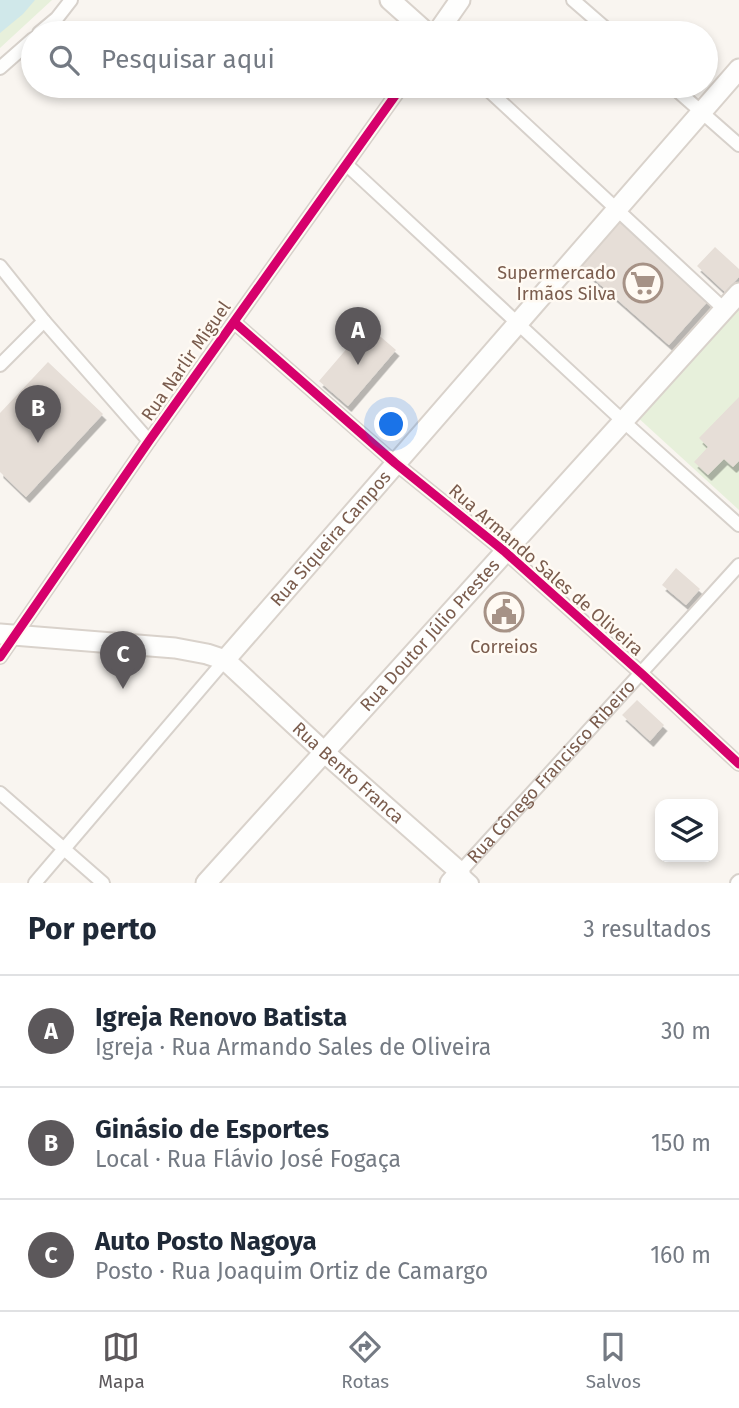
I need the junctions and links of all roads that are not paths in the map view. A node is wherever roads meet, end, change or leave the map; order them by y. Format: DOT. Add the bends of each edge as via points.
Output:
graph roads {
  1 [pos="71,0"];
  2 [pos="390,0"];
  3 [pos="460,0"];
  4 [pos="573,0"];
  5 [pos="53,21"];
  6 [pos="414,21"];
  7 [pos="445,21"];
  8 [pos="597,21"];
  9 [pos="21,50"];
  10 [pos="0,68"];
  11 [pos="739,69"];
  12 [pos="718,95"];
  13 [pos="394,98"];
  14 [pos="497,98"];
  15 [pos="686,98"];
  16 [pos="715,98"];
  17 [pos="703,113"];
  18 [pos="739,145"];
  19 [pos="347,165"];
  20 [pos="616,210"];
  21 [pos="0,266"];
  22 [pos="739,293"];
  23 [pos="724,309"];
  24 [pos="44,321"];
  25 [pos="234,321"];
  26 [pos="519,323"];
  27 [pos="0,365"];
  28 [pos="623,421"];
  29 [pos="149,441"];
  30 [pos="395,463"];
  31 [pos="739,525"];
  32 [pos="504,551"];
  33 [pos="739,565"];
  34 [pos="8,634"];
  35 [pos="0,657"];
  36 [pos="225,660"];
  37 [pos="642,674"];
  38 [pos="324,752"];
  39 [pos="739,764"];
  40 [pos="0,793"];
  41 [pos="65,849"];
  42 [pos="461,879"];
  43 [pos="35,883"];
  44 [pos="103,883"];
  45 [pos="206,883"];
  1 -- 5 [label="street"];
  2 -- 6 [label="main road"];
  3 -- 7 [label="main road"];
  4 -- 8 [label="street"];
  9 -- 10 [label="street"];
  11 -- 12 [label="main road, Rua Siqueira Campos"];
  13 -- 19 [label="street, Rua Narlir Miguel"];
  14 -- 20 [label="street"];
  15 -- 17 [label="street"];
  16 -- 17 [label="main road, Rua Siqueira Campos"];
  17 -- 18 [label="street"];
  17 -- 20 [label="main road, Rua Siqueira Campos"];
  19 -- 25 [label="street, Rua Narlir Miguel"];
  19 -- 26 [label="street"];
  20 -- 23 [label="street"];
  20 -- 26 [label="main road, Rua Siqueira Campos"];
  21 -- 24 [label="street"];
  22 -- 23 [label="main road, Rua Doutor Júlio Prestes"];
  23 -- 28 [label="main road, Rua Doutor Júlio Prestes"];
  24 -- 27 [label="street"];
  24 -- 29 [label="street"];
  25 -- 29 [label="street, Rua Narlir Miguel"];
  25 -- 30 [label="street, Rua Armando Sales de Oliveira"];
  26 -- 28 [label="street"];
  26 -- 30 [label="main road, Rua Siqueira Campos"];
  28 -- 31 [label="street"];
  28 -- 32 [label="main road, Rua Doutor Júlio Prestes"];
  29 -- 34 [label="street, Rua Narlir Miguel"];
  30 -- 32 [label="street, Rua Armando Sales de Oliveira"];
  30 -- 36 [label="main road, Rua Siqueira Campos"];
  32 -- 37 [label="street, Rua Armando Sales de Oliveira"];
  32 -- 38 [label="main road, Rua Doutor Júlio Prestes"];
  33 -- 37 [label="street, Rua Cônego Francisco Ribeiro"];
  34 -- 35 [label="street, Rua Narlir Miguel"];
  34 -- 36 [label="main road" via="175,648"];
  36 -- 38 [label="main road, Rua Bento Franca"];
  36 -- 41 [label="street, Rua Siqueira Campos"];
  37 -- 39 [label="street, Rua Armando Sales de Oliveira"];
  37 -- 42 [label="street, Rua Cônego Francisco Ribeiro"];
  38 -- 42 [label="main road, Rua Bento Franca"];
  38 -- 45 [label="main road, Rua Doutor Júlio Prestes"];
  40 -- 41 [label="street"];
  41 -- 43 [label="street, Rua Siqueira Campos"];
  41 -- 44 [label="street"];
}
